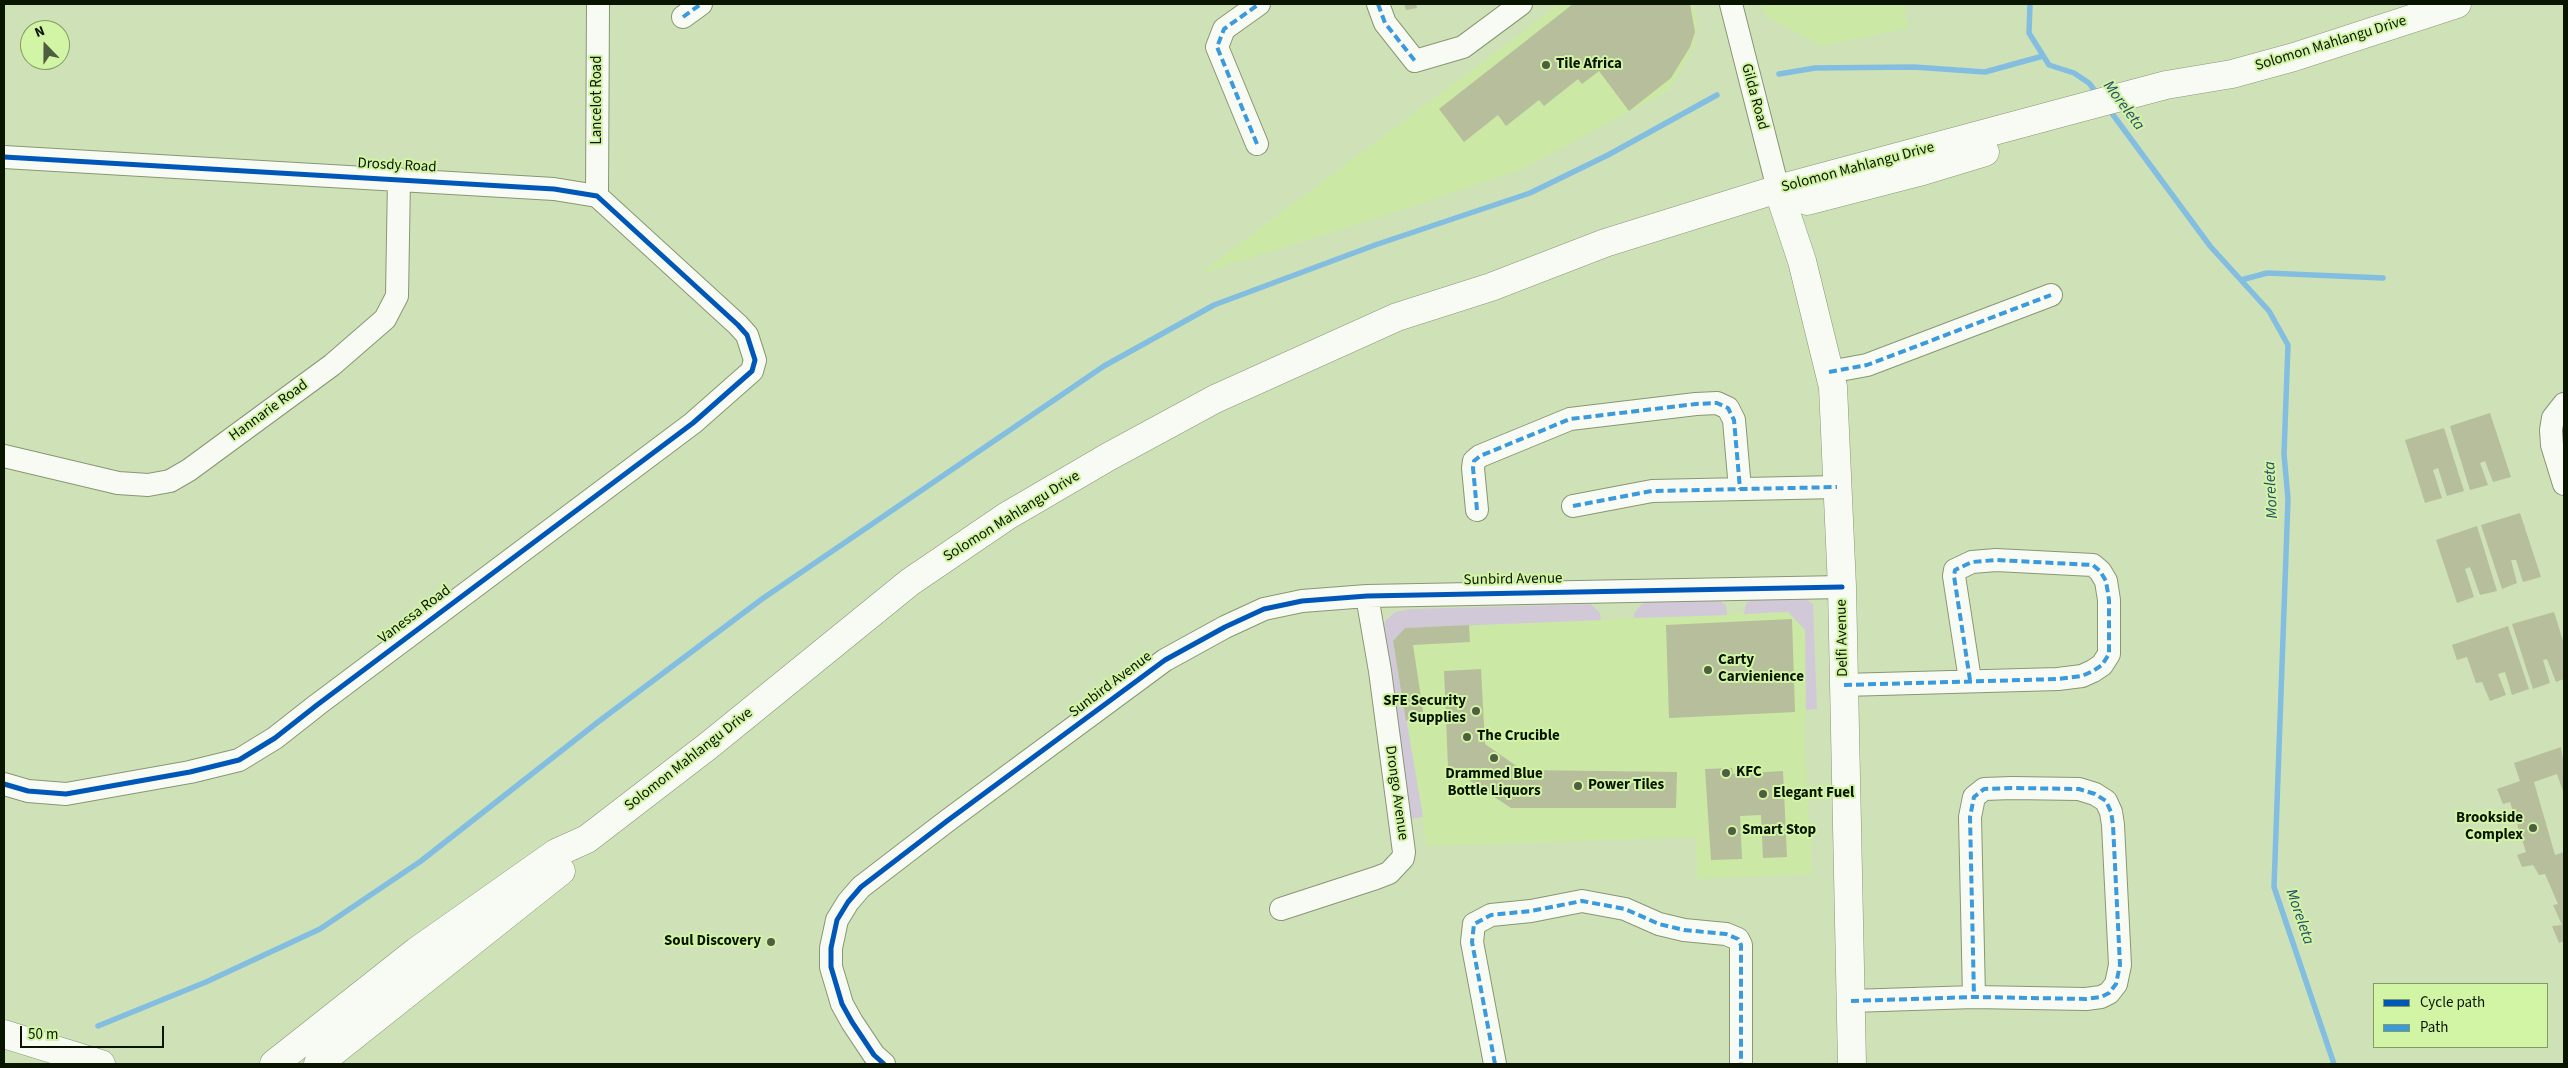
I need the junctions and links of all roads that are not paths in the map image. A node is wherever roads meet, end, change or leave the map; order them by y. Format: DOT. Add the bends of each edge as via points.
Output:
graph roads {
  1 [pos="598,4"];
  2 [pos="701,4"];
  3 [pos="1258,4"];
  4 [pos="1378,4"];
  5 [pos="1521,4"];
  6 [pos="1731,4"];
  7 [pos="2457,4"];
  8 [pos="683,17"];
  9 [pos="1257,144"];
  10 [pos="4,157"];
  11 [pos="399,179"];
  12 [pos="597,196"];
  13 [pos="1781,198"];
  14 [pos="2051,295"];
  15 [pos="1829,372"];
  16 [pos="2559,411"];
  17 [pos="4,456"];
  18 [pos="2564,484"];
  19 [pos="1837,487"];
  20 [pos="1740,489"];
  21 [pos="1573,506"];
  22 [pos="1477,510"];
  23 [pos="1842,587"];
  24 [pos="1367,596"];
  25 [pos="1970,680"];
  26 [pos="1844,685"];
  27 [pos="4,784"];
  28 [pos="587,839"];
  29 [pos="1281,909"];
  30 [pos="1974,998"];
  31 [pos="1851,1001"];
  32 [pos="4,1034"];
  33 [pos="349,1039"];
  34 [pos="879,1060"];
  35 [pos="96,1063"];
  36 [pos="274,1064"];
  37 [pos="318,1064"];
  38 [pos="338,1064"];
  39 [pos="1495,1064"];
  40 [pos="1742,1064"];
  41 [pos="1852,1064"];
  1 -- 12 [label="street, Lancelot Road"];
  2 -- 8 [label="street"];
  3 -- 9 [label="street" via="1224,29 1217,47"];
  4 -- 5 [label="street" via="1385,23 1415,60 1463,47"];
  6 -- 13 [label="street, Gilda Road"];
  7 -- 13 [label="main road, Solomon Mahlangu Drive" via="2379,31 2074,117 1919,172"];
  10 -- 11 [label="street, Drosdy Road"];
  11 -- 12 [label="street, Drosdy Road" via="554,189"];
  11 -- 17 [label="street, Hannarie Road" via="397,296 385,319 332,365 189,470 170,481 148,485 118,483"];
  12 -- 27 [label="street, Vanessa Road" via="747,335 755,360 752,371 721,400 275,738 239,760 66,794 28,791"];
  13 -- 15 [label="main road, Delfi Avenue" via="1802,262"];
  13 -- 28 [label="main road, Solomon Mahlangu Drive" via="1619,256 1491,286 1397,317 1215,399 1108,456 1007,516 910,582 708,746"];
  14 -- 15 [label="street" via="1867,365"];
  15 -- 19 [label="main road, Delfi Avenue"];
  16 -- 18 [label="street" via="2552,445"];
  19 -- 20 [label="street"];
  19 -- 23 [label="main road, Delfi Avenue"];
  20 -- 21 [label="street" via="1652,491"];
  20 -- 22 [label="street" via="1734,420 1728,408 1716,403 1696,404 1570,419 1480,456 1474,461 1473,468"];
  23 -- 24 [label="street, Sunbird Avenue"];
  23 -- 26 [label="main road, Delfi Avenue"];
  24 -- 29 [label="street, Drongo Avenue" via="1380,671 1403,858 1389,872 1376,878"];
  24 -- 34 [label="street, Sunbird Avenue" via="1302,601 1264,610 1165,660 861,888 837,920 830,967 842,1004"];
  25 -- 25 [label="street" via="1955,570 1972,562 1996,560 2093,565 2100,571 2106,581 2109,600 2109,654 2102,665 2082,676 2066,678"];
  25 -- 26 [label="street"];
  26 -- 31 [label="main road, Delfi Avenue"];
  28 -- 33 [label="main road, Solomon Mahlangu Drive" via="569,864"];
  28 -- 36 [label="main road, Solomon Mahlangu Drive" via="556,853 417,951"];
  30 -- 30 [label="street" via="2086,999 2101,997 2116,984 2120,965 2111,812 2106,801 2095,794 2079,790 2012,788 1984,789 1974,798 1970,817"];
  30 -- 31 [label="street"];
  31 -- 41 [label="main road, Delfi Avenue"];
  32 -- 35 [label="main road"];
  33 -- 37 [label="main road, Solomon Mahlangu Drive"];
  33 -- 38 [label="main road"];
  39 -- 40 [label="street" via="1472,942 1474,924 1492,915 1582,900 1625,909 1659,924 1726,934 1738,940 1741,945"];
}
